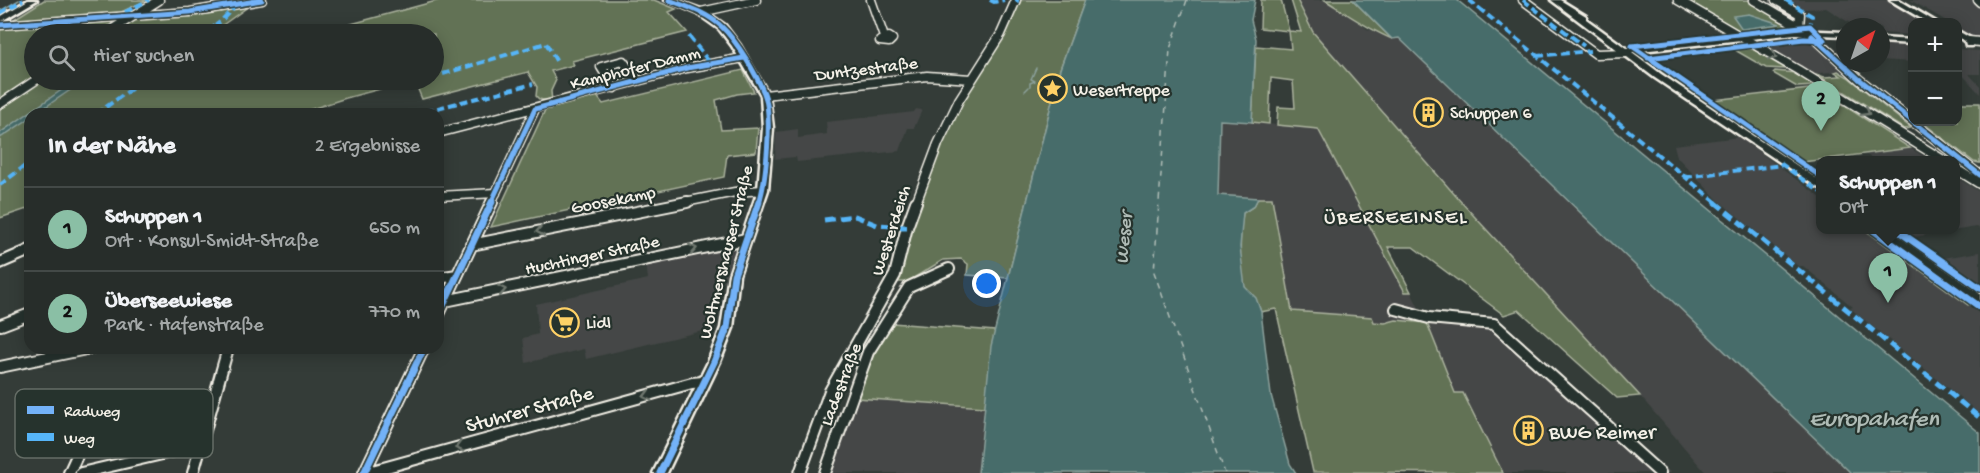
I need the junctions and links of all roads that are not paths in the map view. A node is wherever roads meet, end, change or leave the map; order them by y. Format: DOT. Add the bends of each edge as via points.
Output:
graph roads {
  1 [pos="32,0"];
  2 [pos="154,0"];
  3 [pos="159,0"];
  4 [pos="262,0"];
  5 [pos="669,0"];
  6 [pos="756,0"];
  7 [pos="871,0"];
  8 [pos="1016,0"];
  9 [pos="1523,0"];
  10 [pos="1555,0"];
  11 [pos="1678,0"];
  12 [pos="1754,0"];
  13 [pos="1776,0"];
  14 [pos="1894,0"];
  15 [pos="1901,0"];
  16 [pos="146,8"];
  17 [pos="701,12"];
  18 [pos="132,16"];
  19 [pos="0,18"];
  20 [pos="1925,18"];
  21 [pos="1932,18"];
  22 [pos="24,24"];
  23 [pos="26,24"];
  24 [pos="120,24"];
  25 [pos="0,26"];
  26 [pos="1806,31"];
  27 [pos="1836,35"];
  28 [pos="885,37"];
  29 [pos="1890,39"];
  30 [pos="1744,40"];
  31 [pos="1908,40"];
  32 [pos="1962,40"];
  33 [pos="1980,44"];
  34 [pos="1631,53"];
  35 [pos="744,58"];
  36 [pos="971,79"];
  37 [pos="637,81"];
  38 [pos="24,88"];
  39 [pos="614,88"];
  40 [pos="765,95"];
  41 [pos="0,104"];
  42 [pos="535,109"];
  43 [pos="1908,117"];
  44 [pos="1919,126"];
  45 [pos="444,132"];
  46 [pos="1936,156"];
  47 [pos="1954,156"];
  48 [pos="1960,160"];
  49 [pos="1960,172"];
  50 [pos="1980,175"];
  51 [pos="1816,182"];
  52 [pos="1980,184"];
  53 [pos="763,190"];
  54 [pos="496,193"];
  55 [pos="444,196"];
  56 [pos="1888,234"];
  57 [pos="746,239"];
  58 [pos="471,245"];
  59 [pos="24,253"];
  60 [pos="0,263"];
  61 [pos="949,269"];
  62 [pos="457,275"];
  63 [pos="444,277"];
  64 [pos="1980,299"];
  65 [pos="445,301"];
  66 [pos="1396,309"];
  67 [pos="24,316"];
  68 [pos="0,325"];
  69 [pos="62,354"];
  70 [pos="226,354"];
  71 [pos="421,354"];
  72 [pos="0,367"];
  73 [pos="704,382"];
  74 [pos="213,402"];
  75 [pos="76,458"];
  76 [pos="145,458"];
  77 [pos="197,458"];
  78 [pos="69,473"];
  79 [pos="81,473"];
  80 [pos="193,473"];
  81 [pos="365,473"];
  82 [pos="660,473"];
  83 [pos="800,473"];
  84 [pos="825,473"];
  85 [pos="1660,473"];
  1 -- 19 [label="street"];
  2 -- 16 [label="street"];
  3 -- 16 [label="street"];
  4 -- 18 [label="street"];
  5 -- 17 [label="street, Woltmershauser Straße"];
  6 -- 17 [label="street"];
  7 -- 28 [label="street"];
  8 -- 36 [label="street, Westerdeich" via="1001,33"];
  9 -- 34 [label="street" via="1590,51 1602,55"];
  10 -- 34 [label="street"];
  11 -- 30 [label="street"];
  12 -- 26 [label="street"];
  13 -- 26 [label="street" via="1800,14"];
  14 -- 20 [label="street"];
  15 -- 21 [label="street"];
  16 -- 18 [label="street"];
  17 -- 35 [label="street, Woltmershauser Straße" via="722,27"];
  18 -- 23 [label="street"];
  18 -- 24 [label="street"];
  22 -- 25 [label="street"];
  26 -- 27 [label="street"];
  26 -- 30 [label="street"];
  26 -- 43 [label="street"];
  29 -- 31 [label="street"];
  30 -- 34 [label="street"];
  30 -- 46 [label="street, one-way"];
  32 -- 33 [label="street"];
  34 -- 51 [label="street"];
  35 -- 37 [label="street, Kamphofer Damm"];
  35 -- 40 [label="street, Woltmershauser Straße"];
  36 -- 40 [label="street, Duntzestraße" via="927,76"];
  36 -- 83 [label="street, Westerdeich" via="928,167 895,276 830,391"];
  37 -- 39 [label="street, Kamphofer Damm"];
  37 -- 39 [label="street" via="623,61 601,67"];
  38 -- 41 [label="street"];
  39 -- 42 [label="street, Kamphofer Damm"];
  40 -- 53 [label="street, Woltmershauser Straße" via="768,128"];
  42 -- 45 [label="street, Kamphofer Damm"];
  42 -- 54 [label="street"];
  44 -- 47 [label="street"];
  48 -- 50 [label="street"];
  49 -- 52 [label="street"];
  53 -- 57 [label="street, Woltmershauser Straße"];
  53 -- 58 [label="street, Goosekamp, one-way" via="735,192"];
  54 -- 55 [label="street"];
  54 -- 58 [label="street"];
  56 -- 64 [label="street"];
  65 -- 57 [label="street, Huchtinger Straße, one-way"];
  57 -- 73 [label="street, Woltmershauser Straße" via="734,275 727,328"];
  58 -- 62 [label="street"];
  59 -- 60 [label="street"];
  61 -- 84 [label="street, Ladestraße" via="909,287 868,352"];
  62 -- 63 [label="street"];
  62 -- 65 [label="street"];
  66 -- 85 [label="street" via="1429,318 1494,324"];
  67 -- 68 [label="street"];
  69 -- 72 [label="street"];
  70 -- 74 [label="street"];
  71 -- 81 [label="street"];
  73 -- 81 [label="street, Stuhrer Straße, one-way"];
  73 -- 82 [label="street, Woltmershauser Straße"];
  75 -- 78 [label="street"];
  76 -- 79 [label="street"];
  77 -- 80 [label="street"];
}
